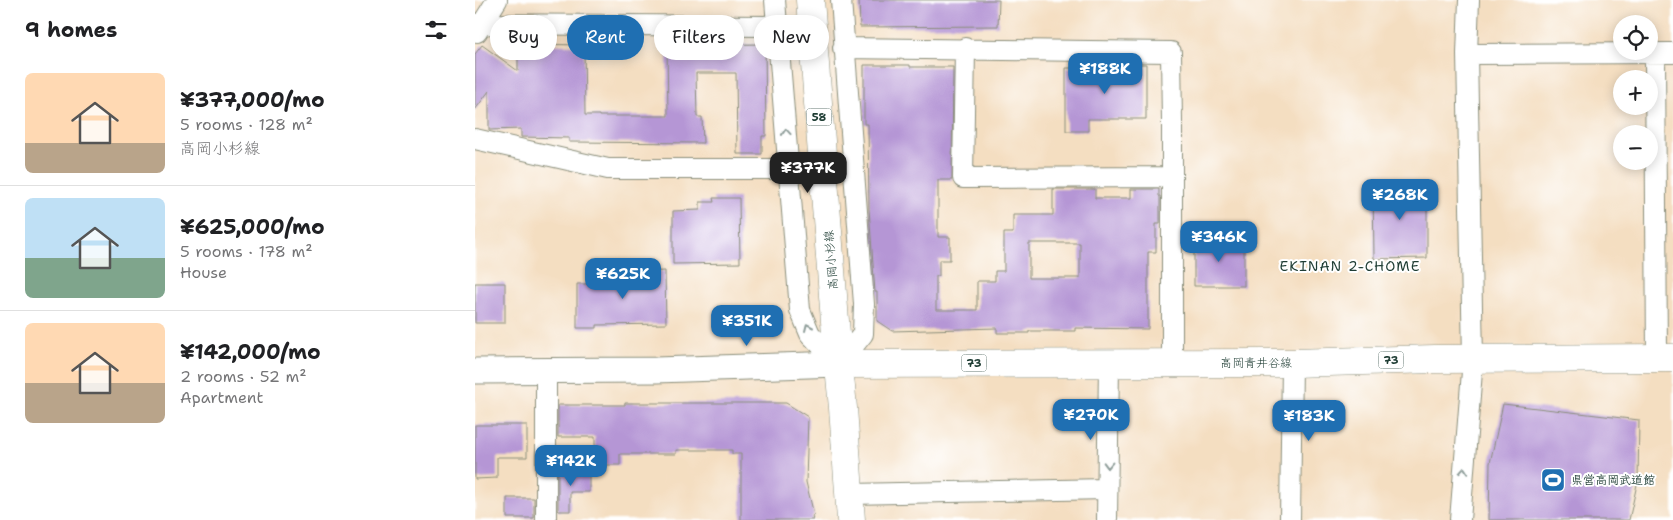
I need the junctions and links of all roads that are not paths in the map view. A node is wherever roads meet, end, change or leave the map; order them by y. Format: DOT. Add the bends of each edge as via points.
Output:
graph roads {
  1 [pos="497,0"];
  2 [pos="775,0"];
  3 [pos="810,0"];
  4 [pos="841,0"];
  5 [pos="1469,0"];
  6 [pos="776,15"];
  7 [pos="754,26"];
  8 [pos="477,27"];
  9 [pos="843,48"];
  10 [pos="965,48"];
  11 [pos="1664,53"];
  12 [pos="1467,54"];
  13 [pos="780,60"];
  14 [pos="475,139"];
  15 [pos="789,169"];
  16 [pos="1173,177"];
  17 [pos="1665,358"];
  18 [pos="1473,359"];
  19 [pos="1109,363"];
  20 [pos="1172,363"];
  21 [pos="1292,363"];
  22 [pos="839,364"];
  23 [pos="475,371"];
  24 [pos="546,371"];
  25 [pos="1107,489"];
  26 [pos="850,507"];
  27 [pos="546,520"];
  28 [pos="1107,520"];
  29 [pos="1290,520"];
  30 [pos="1461,520"];
  1 -- 8 [label="street"];
  2 -- 6 [label="street"];
  3 -- 22 [label="main road, 高岡小杉線 / 58"];
  4 -- 9 [label="street"];
  5 -- 12 [label="street"];
  7 -- 8 [label="street"];
  9 -- 10 [label="street"];
  9 -- 22 [label="street" via="864,304 863,334"];
  10 -- 16 [label="street" via="1171,52"];
  10 -- 16 [label="street" via="963,178"];
  11 -- 12 [label="street"];
  11 -- 17 [label="street"];
  12 -- 18 [label="street"];
  15 -- 13 [label="street, one-way"];
  14 -- 15 [label="street" via="608,169"];
  22 -- 15 [label="street, one-way" via="810,334 801,310"];
  16 -- 20 [label="street"];
  17 -- 18 [label="main road, 高岡青井谷線 / 73"];
  18 -- 21 [label="main road, 高岡青井谷線 / 73"];
  30 -- 18 [label="street, one-way"];
  19 -- 20 [label="main road, 高岡青井谷線 / 73"];
  19 -- 22 [label="main road, 高岡青井谷線 / 73"];
  19 -- 25 [label="street, one-way"];
  20 -- 21 [label="main road, 高岡青井谷線 / 73"];
  21 -- 29 [label="street"];
  22 -- 24 [label="street"];
  22 -- 26 [label="main road, 高岡小杉線 / 58"];
  23 -- 24 [label="street"];
  24 -- 27 [label="street"];
  25 -- 26 [label="street"];
  25 -- 28 [label="street"];
}
